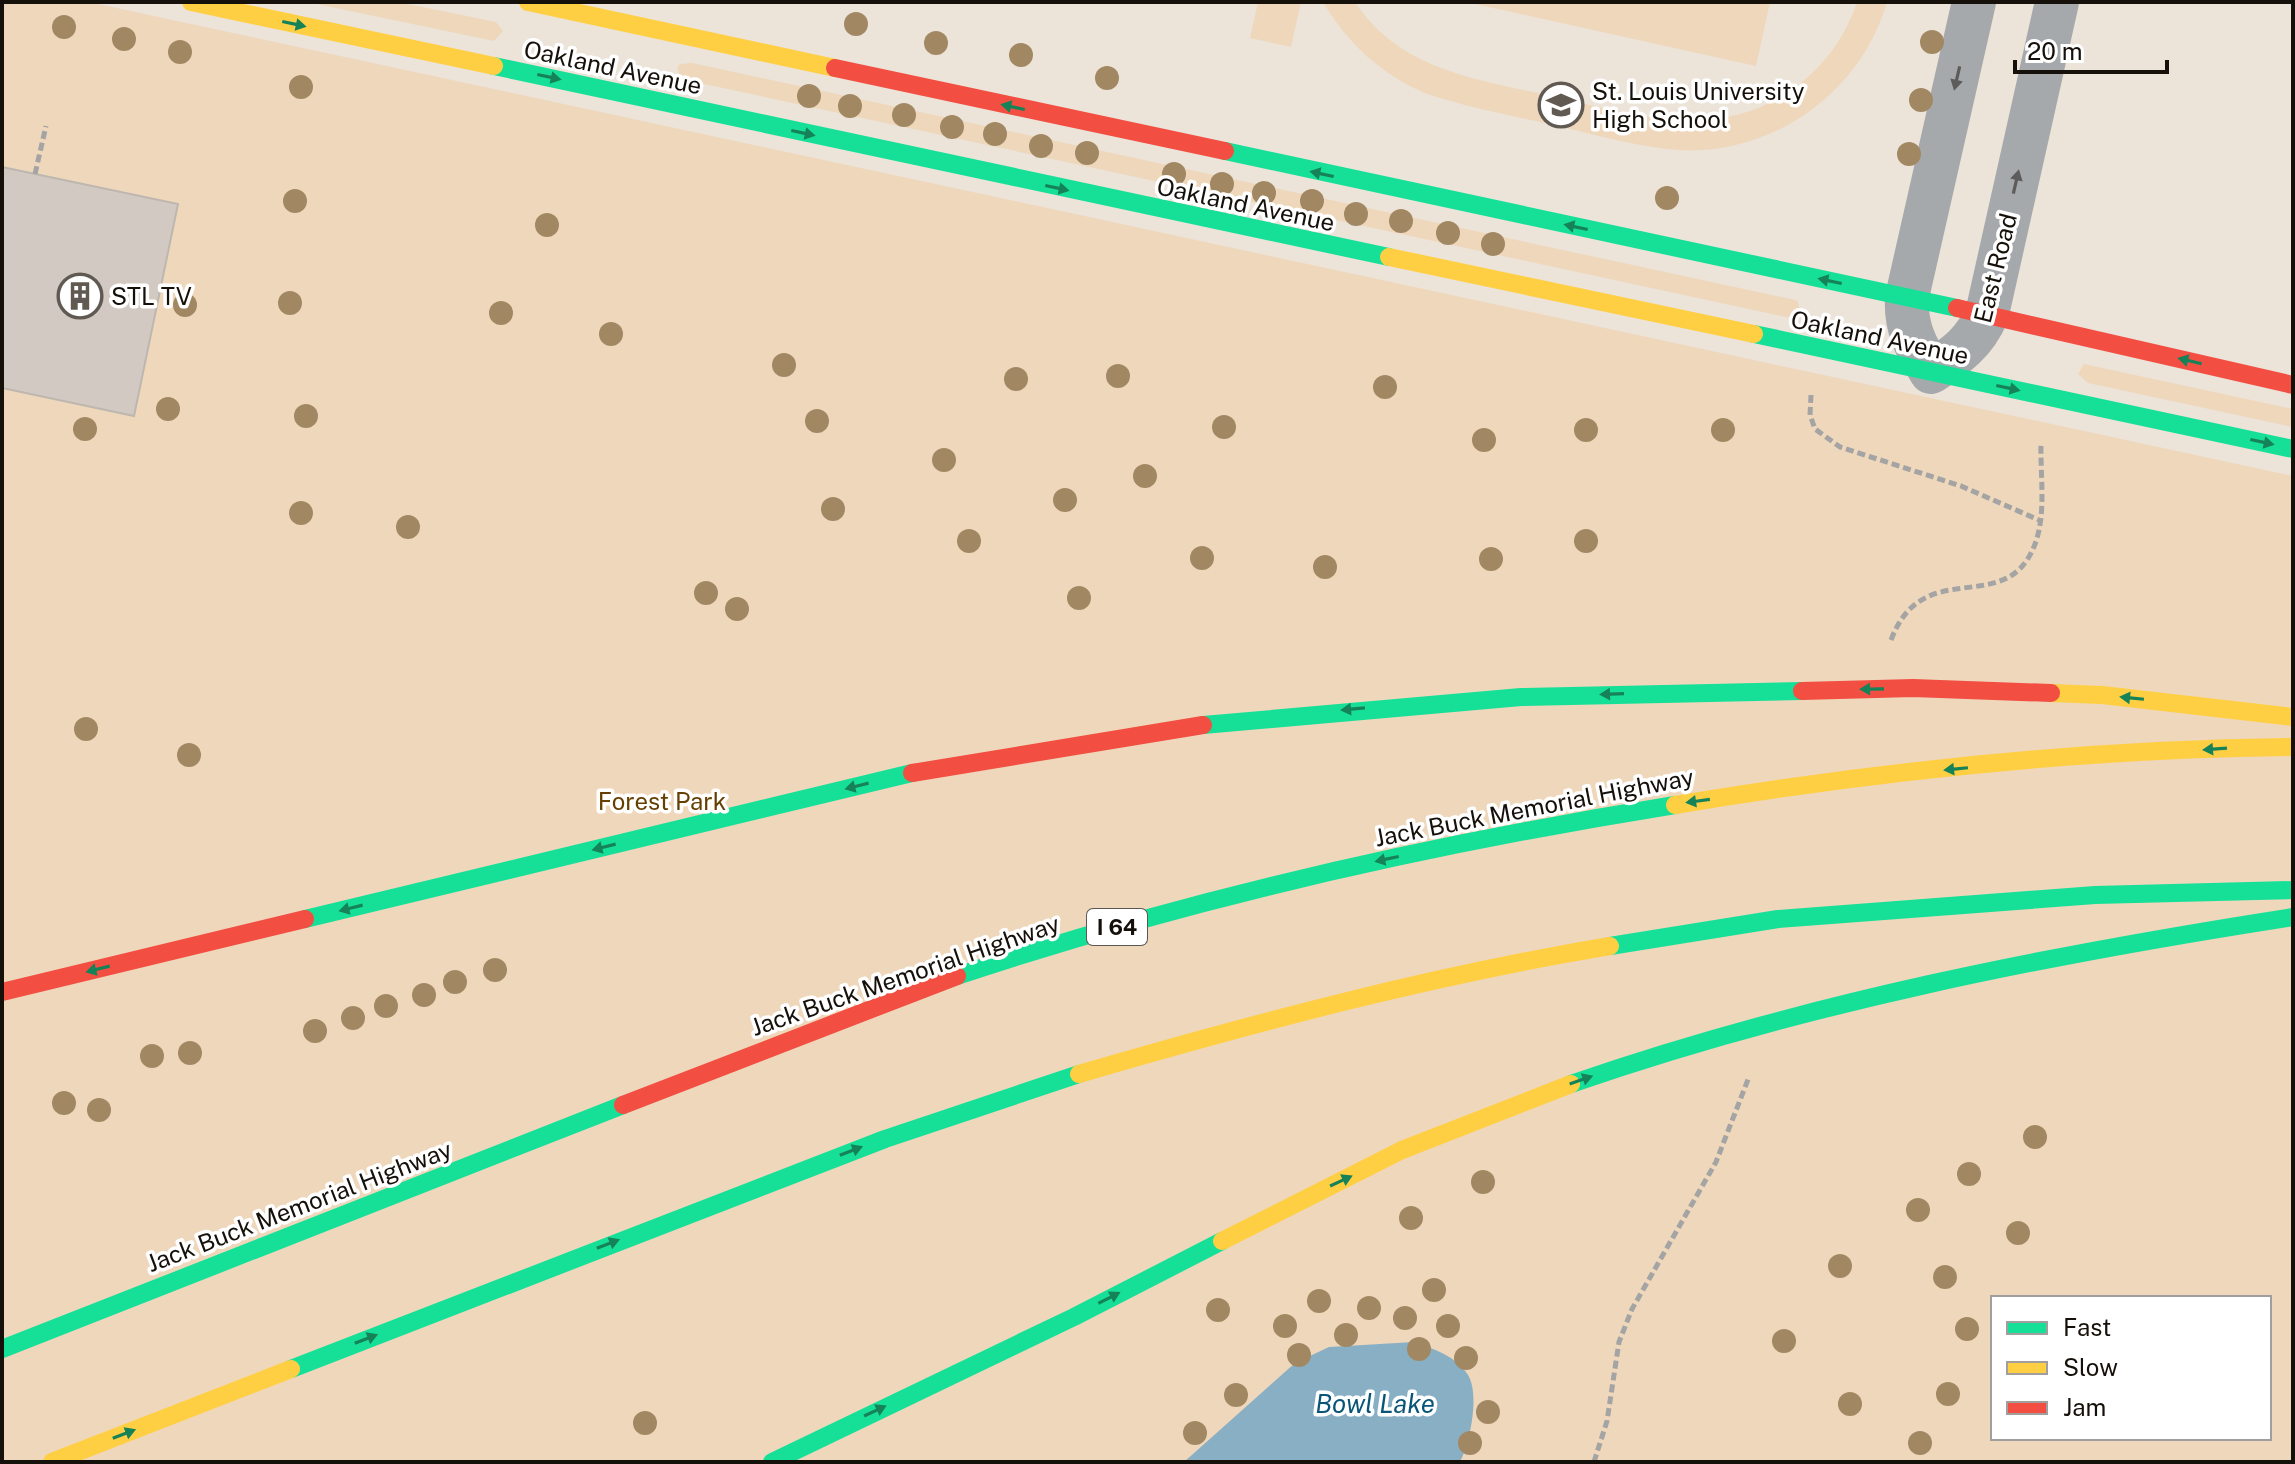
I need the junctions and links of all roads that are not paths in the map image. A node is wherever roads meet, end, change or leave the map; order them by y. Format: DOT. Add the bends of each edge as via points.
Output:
graph roads {
  1 [pos="191,2"];
  2 [pos="528,2"];
  3 [pos="1974,2"];
  4 [pos="2057,2"];
  5 [pos="1907,297"];
  6 [pos="1987,314"];
  7 [pos="1931,372"];
  8 [pos="2293,385"];
  9 [pos="2293,449"];
  10 [pos="2293,717"];
  11 [pos="2293,747"];
  12 [pos="2293,890"];
  13 [pos="2293,917"];
  14 [pos="2,992"];
  15 [pos="2,1349"];
  16 [pos="52,1462"];
  17 [pos="772,1462"];
  1 -- 7 [label="main road, Oakland Avenue, one-way"];
  5 -- 2 [label="main road, Oakland Avenue, one-way"];
  3 -- 5 [label="street, one-way"];
  6 -- 4 [label="street, East Road, one-way"];
  5 -- 6 [label="main road, Oakland Avenue"];
  5 -- 7 [label="street" via="1906,317 1915,346"];
  6 -- 7 [label="street, East Road" via="1959,354"];
  8 -- 6 [label="main road, Oakland Avenue, one-way"];
  7 -- 9 [label="main road, Oakland Avenue, one-way"];
  10 -- 14 [label="main road, one-way" via="2102,695 1913,688 1521,697 1215,723 933,768"];
  11 -- 15 [label="main road, Jack Buck Memorial Highway / I 64, one-way" via="2053,759 1693,801 1337,869 1157,915 980,969 822,1027"];
  16 -- 12 [label="main road, one-way" via="885,1139 1236,1028 1473,973 1778,919 2095,895"];
  17 -- 13 [label="main road, one-way" via="1280,1210 1511,1105 1707,1040 1868,998"];
}
